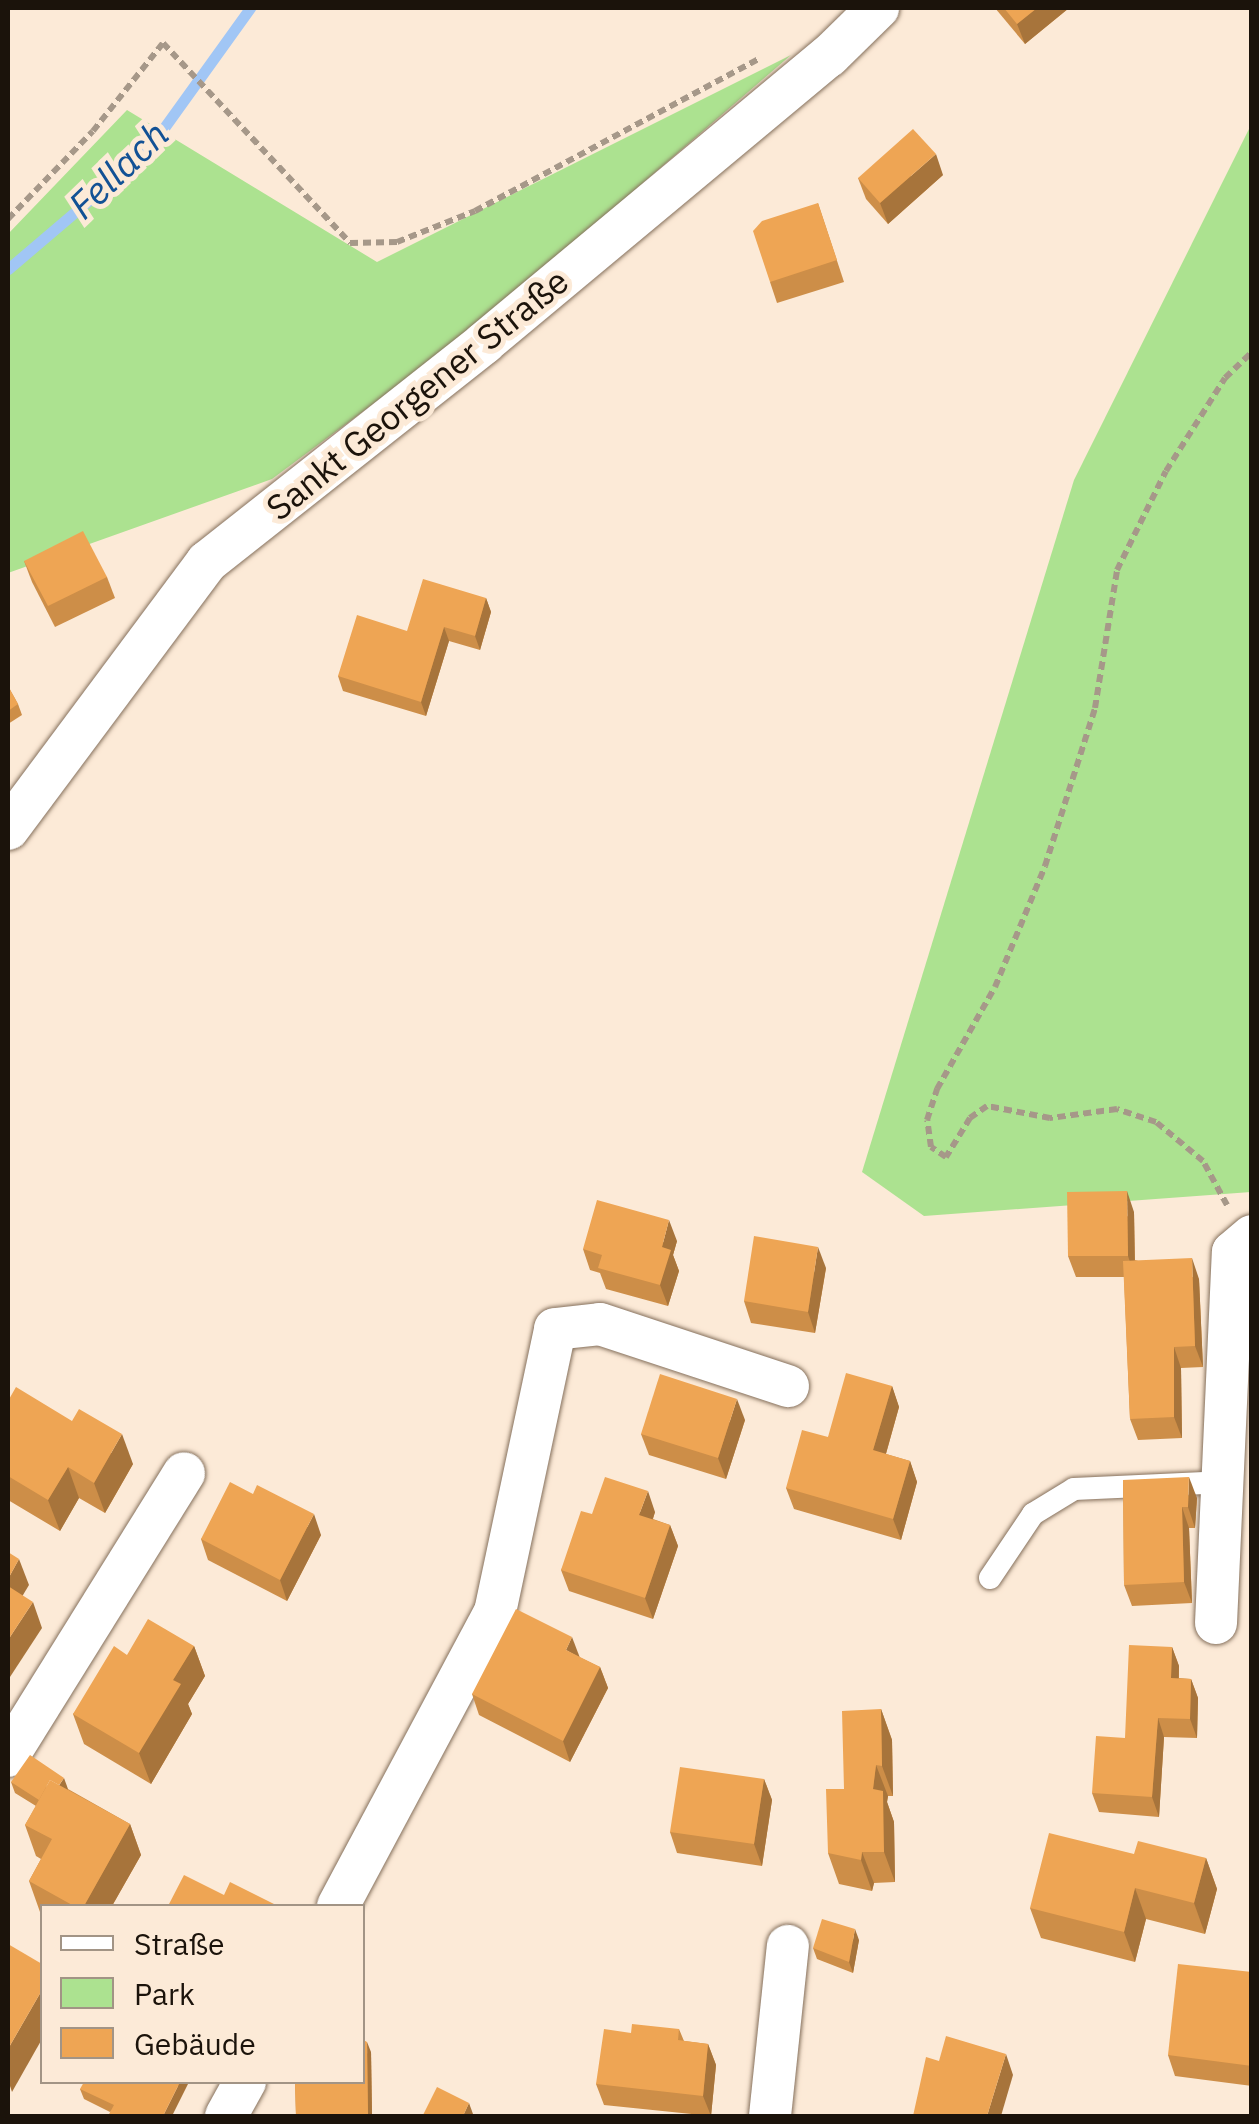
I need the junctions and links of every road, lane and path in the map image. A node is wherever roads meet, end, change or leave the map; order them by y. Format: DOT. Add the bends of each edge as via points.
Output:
graph roads {
  1 [pos="878,8"];
  2 [pos="829,56"];
  3 [pos="8,219"];
  4 [pos="1252,352"];
  5 [pos="8,828"];
  6 [pos="1245,1228"];
  7 [pos="788,1386"];
  8 [pos="184,1472"];
  9 [pos="1226,1482"];
  10 [pos="990,1578"];
  11 [pos="1216,1623"];
  12 [pos="8,1756"];
  13 [pos="339,1904"];
  14 [pos="788,1946"];
  15 [pos="244,2084"];
  16 [pos="226,2116"];
  17 [pos="770,2116"];
  1 -- 2 [label="street, Sankt Georgener Straße"];
  2 -- 3 [label="path" via="792,48 757,59 474,211 397,242 350,243 163,43 93,132"];
  2 -- 5 [label="street, Sankt Georgener Straße" via="484,344 208,562"];
  4 -- 6 [label="path" via="1226,378 1166,471 1117,570 1094,708 1045,866 995,987 936,1089 927,1120 931,1147 946,1157 970,1118 987,1106 1050,1118 1117,1109 1156,1122 1203,1161"];
  6 -- 9 [label="street" via="1232,1252"];
  7 -- 13 [label="street" via="600,1324 555,1329 496,1612"];
  8 -- 12 [label="street"];
  9 -- 10 [label="lane" via="1074,1489 1033,1514"];
  9 -- 11 [label="street"];
  14 -- 17 [label="street"];
  15 -- 16 [label="street"];
}
